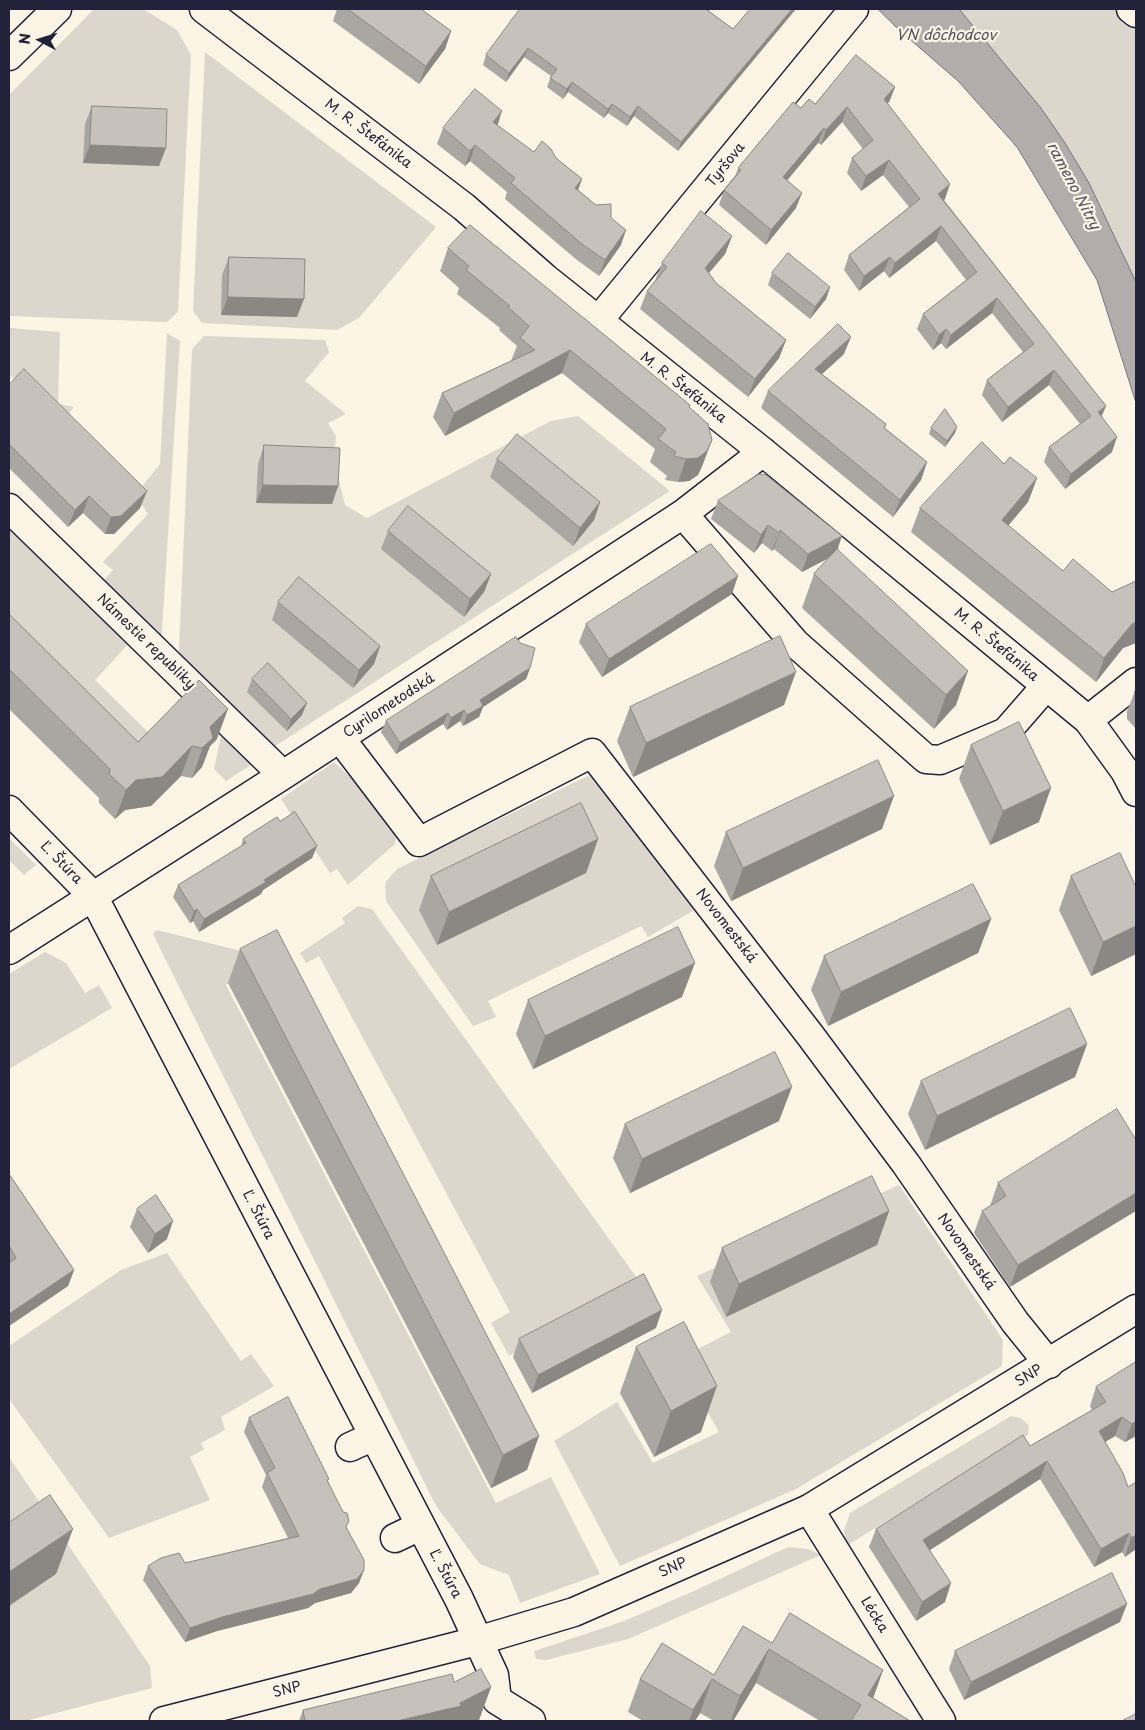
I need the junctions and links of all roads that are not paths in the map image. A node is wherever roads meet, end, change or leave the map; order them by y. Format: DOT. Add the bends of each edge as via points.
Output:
graph roads {
  1 [pos="57,9"];
  2 [pos="204,9"];
  3 [pos="854,9"];
  4 [pos="1131,9"];
  5 [pos="1136,12"];
  6 [pos="9,56"];
  7 [pos="598,321"];
  8 [pos="763,452"];
  9 [pos="9,508"];
  10 [pos="683,514"];
  11 [pos="1136,682"];
  12 [pos="1046,686"];
  13 [pos="1088,720"];
  14 [pos="340,738"];
  15 [pos="283,775"];
  16 [pos="1136,792"];
  17 [pos="9,810"];
  18 [pos="93,896"];
  19 [pos="9,950"];
  20 [pos="1136,1309"];
  21 [pos="1049,1364"];
  22 [pos="809,1508"];
  23 [pos="420,1526"];
  24 [pos="395,1538"];
  25 [pos="477,1641"];
  26 [pos="164,1721"];
  27 [pos="531,1721"];
  28 [pos="940,1721"];
  1 -- 6 [label="street"];
  2 -- 7 [label="street, M. R. Štefánika" via="464,207"];
  3 -- 7 [label="street, Tyršova"];
  4 -- 5 [label="street"];
  7 -- 8 [label="street, M. R. Štefánika"];
  8 -- 10 [label="street, Cyrilometodská"];
  8 -- 12 [label="street, M. R. Štefánika"];
  9 -- 15 [label="street, Námestie republiky"];
  10 -- 12 [label="street" via="795,643 926,760 940,760 1006,732"];
  10 -- 14 [label="street, Cyrilometodská"];
  11 -- 13 [label="street"];
  12 -- 13 [label="street, M. R. Štefánika"];
  13 -- 16 [label="street, M. R. Štefánika"];
  14 -- 15 [label="street, Cyrilometodská"];
  14 -- 21 [label="street, Novomestská" via="418,842 592,753 810,1035 906,1164 1015,1322"];
  15 -- 18 [label="street, Cyrilometodská"];
  17 -- 18 [label="street, Ľ. Štúra"];
  18 -- 19 [label="street, Cyrilometodská"];
  18 -- 23 [label="street, Ľ. Štúra" via="362,1442"];
  20 -- 21 [label="street, SNP"];
  21 -- 22 [label="street, SNP"];
  22 -- 25 [label="street, SNP" via="574,1612"];
  22 -- 28 [label="street, Lécka"];
  23 -- 24 [label="street"];
  23 -- 25 [label="street, Ľ. Štúra"];
  25 -- 26 [label="street, SNP"];
  25 -- 27 [label="street, Ľ. Štúra" via="494,1675 497,1700"];
}
